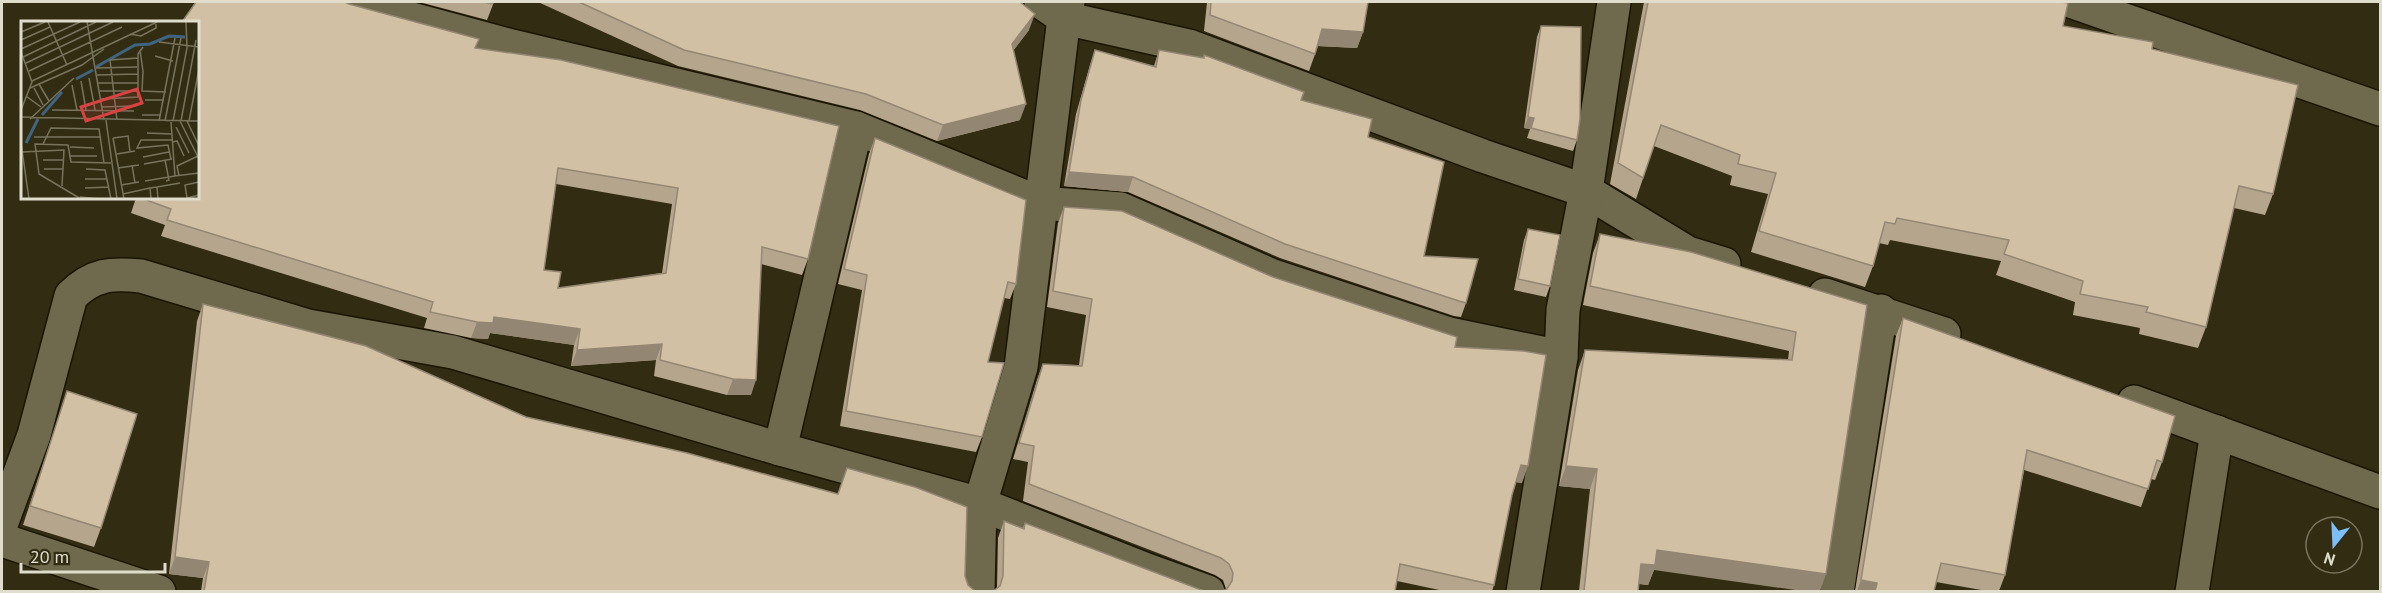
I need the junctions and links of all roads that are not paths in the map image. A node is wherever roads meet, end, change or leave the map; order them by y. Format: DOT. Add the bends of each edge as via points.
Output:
graph roads {
  1 [pos="349,2"];
  2 [pos="1614,2"];
  3 [pos="2073,2"];
  4 [pos="1057,7"];
  5 [pos="2380,109"];
  6 [pos="856,128"];
  7 [pos="1586,191"];
  8 [pos="1040,203"];
  9 [pos="1757,274"];
  10 [pos="1791,285"];
  11 [pos="1881,311"];
  12 [pos="1968,342"];
  13 [pos="1561,357"];
  14 [pos="2110,393"];
  15 [pos="2217,432"];
  16 [pos="780,449"];
  17 [pos="2380,492"];
  18 [pos="980,504"];
  19 [pos="2,522"];
  20 [pos="2,540"];
  21 [pos="159,591"];
  22 [pos="978,591"];
  23 [pos="1209,591"];
  24 [pos="1523,591"];
  25 [pos="1837,591"];
  26 [pos="2192,591"];
  1 -- 6 [label="street" via="508,45"];
  2 -- 7 [label="street"];
  3 -- 5 [label="street"];
  4 -- 7 [label="street" via="1190,46"];
  4 -- 8 [label="street"];
  6 -- 8 [label="street"];
  6 -- 16 [label="street"];
  7 -- 9 [label="street" via="1688,254"];
  7 -- 13 [label="street" via="1563,310"];
  8 -- 13 [label="street" via="1121,209 1273,276 1449,334"];
  8 -- 18 [label="street" via="1021,367"];
  10 -- 11 [label="street"];
  11 -- 12 [label="street"];
  11 -- 25 [label="street"];
  13 -- 24 [label="street"];
  14 -- 15 [label="street"];
  15 -- 17 [label="street"];
  15 -- 26 [label="street"];
  16 -- 18 [label="street"];
  16 -- 19 [label="street" via="453,352 308,326 141,276 112,273 71,296 34,435"];
  18 -- 22 [label="street"];
  18 -- 23 [label="street"];
  20 -- 21 [label="street"];
}
